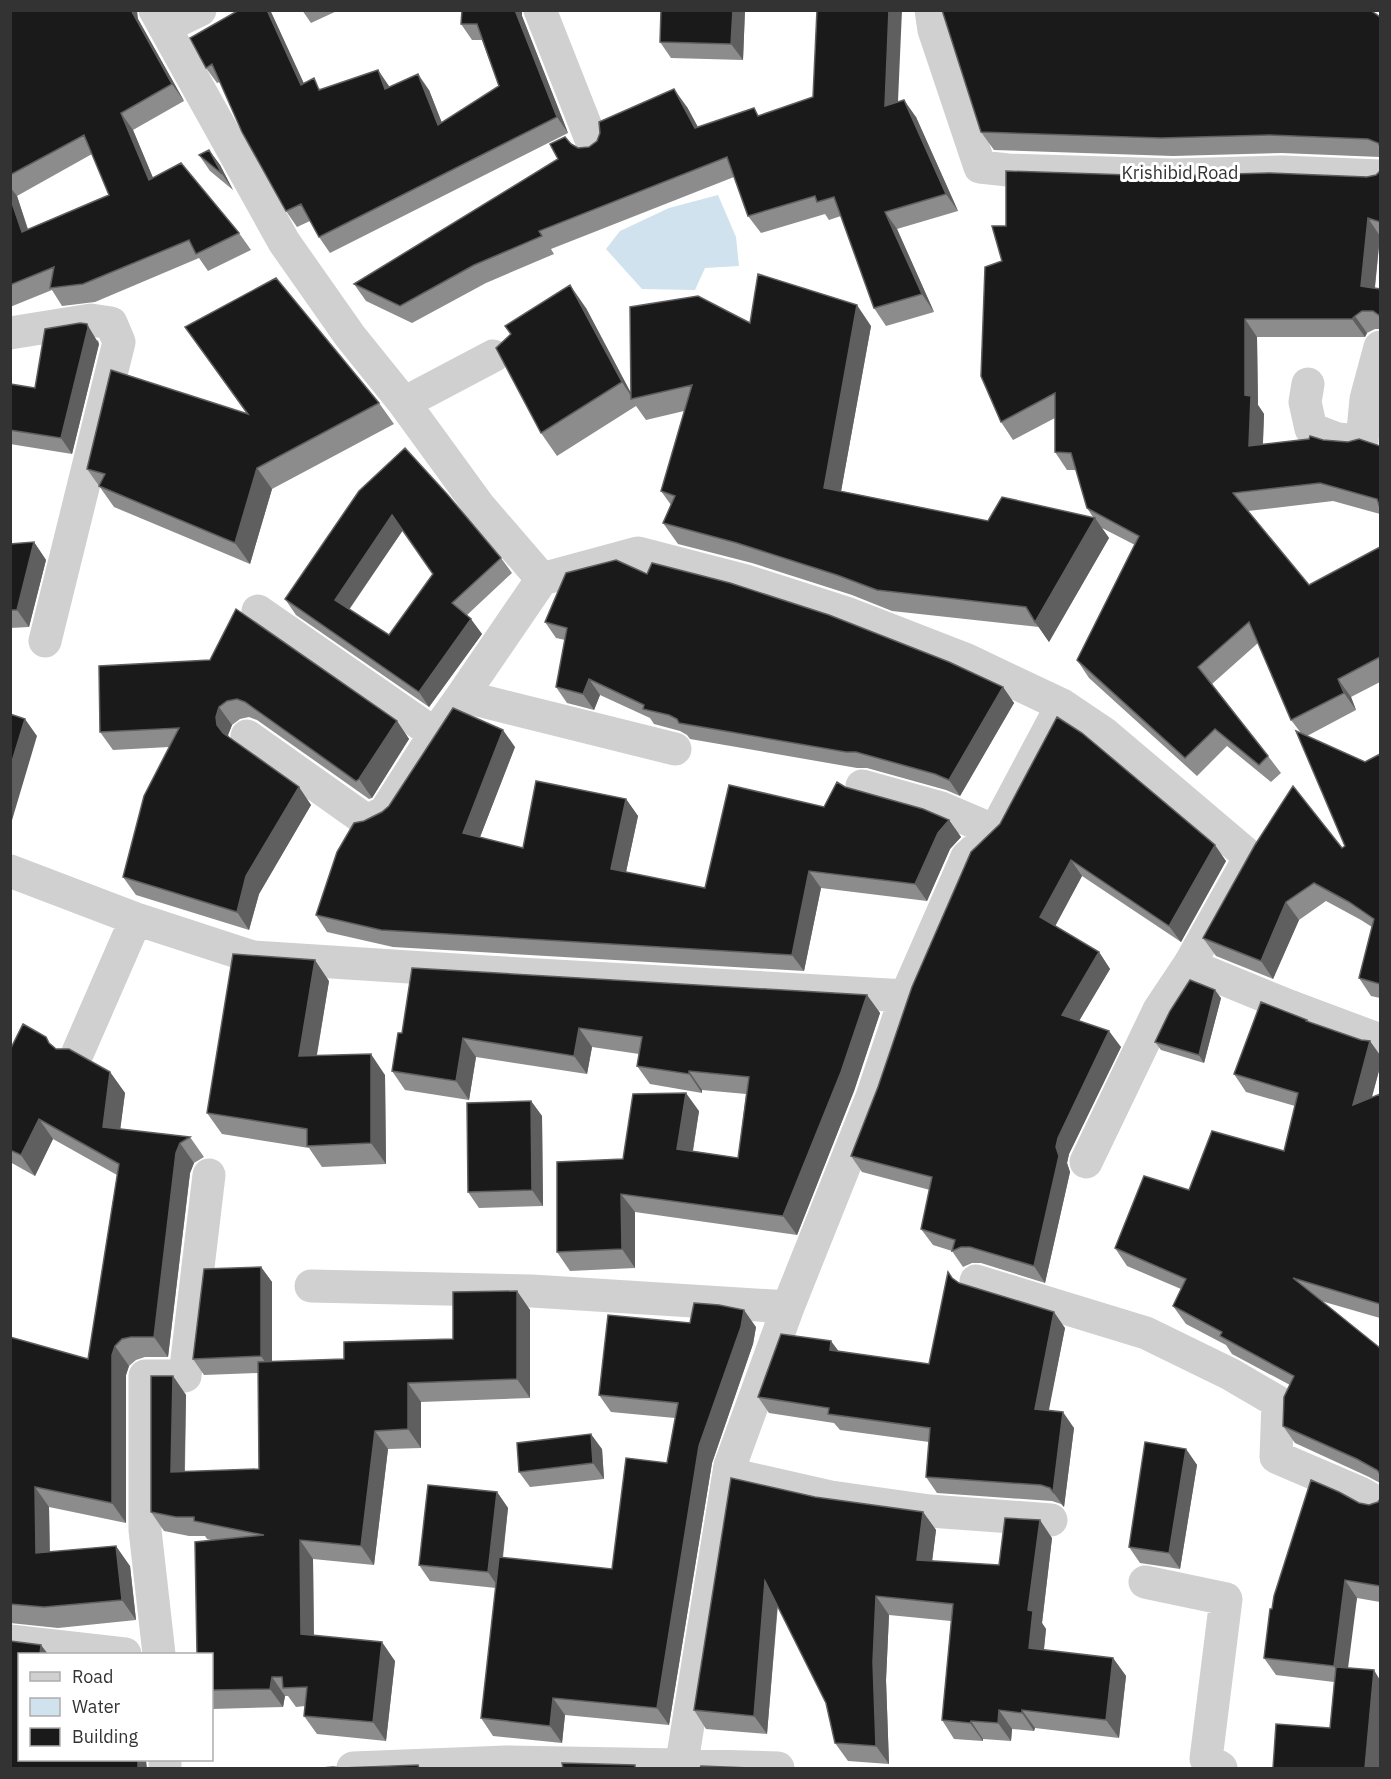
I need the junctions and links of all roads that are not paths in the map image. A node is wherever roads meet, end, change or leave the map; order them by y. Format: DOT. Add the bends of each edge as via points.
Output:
graph roads {
  1 [pos="200,10"];
  2 [pos="540,10"];
  3 [pos="931,10"];
  4 [pos="160,19"];
  5 [pos="594,147"];
  6 [pos="1380,176"];
  7 [pos="10,333"];
  8 [pos="1380,347"];
  9 [pos="493,356"];
  10 [pos="1308,384"];
  11 [pos="404,403"];
  12 [pos="542,579"];
  13 [pos="258,612"];
  14 [pos="45,641"];
  15 [pos="462,696"];
  16 [pos="1062,705"];
  17 [pos="435,734"];
  18 [pos="247,736"];
  19 [pos="675,749"];
  20 [pos="862,786"];
  21 [pos="995,831"];
  22 [pos="10,871"];
  23 [pos="136,920"];
  24 [pos="1189,965"];
  25 [pos="906,996"];
  26 [pos="1380,1040"];
  27 [pos="78,1052"];
  28 [pos="1086,1162"];
  29 [pos="209,1175"];
  30 [pos="976,1281"];
  31 [pos="311,1286"];
  32 [pos="788,1307"];
  33 [pos="729,1474"];
  34 [pos="1380,1504"];
  35 [pos="1051,1520"];
  36 [pos="1145,1582"];
  37 [pos="10,1641"];
  38 [pos="116,1653"];
  39 [pos="159,1653"];
  40 [pos="506,1765"];
  41 [pos="680,1767"];
  42 [pos="354,1768"];
  43 [pos="778,1768"];
  44 [pos="1221,1768"];
  1 -- 4 [label="street"];
  2 -- 5 [label="street"];
  3 -- 6 [label="street, Krishibid Road" via="934,30 980,167 1173,175 1282,172"];
  4 -- 11 [label="street" via="284,242 350,336"];
  7 -- 14 [label="street" via="91,320 111,323 120,342"];
  8 -- 10 [label="street" via="1366,399 1362,441 1337,439 1311,429 1305,402"];
  9 -- 11 [label="street"];
  11 -- 12 [label="street" via="479,506"];
  12 -- 15 [label="street"];
  12 -- 16 [label="street" via="638,553 746,581 846,613 967,660"];
  13 -- 17 [label="street"];
  15 -- 17 [label="street"];
  15 -- 19 [label="street"];
  16 -- 21 [label="street"];
  16 -- 24 [label="street" via="1105,734 1250,857"];
  17 -- 18 [label="street" via="385,812 367,821"];
  20 -- 21 [label="street" via="941,808"];
  21 -- 25 [label="street" via="967,857"];
  22 -- 23 [label="street"];
  23 -- 25 [label="street" via="253,957"];
  23 -- 27 [label="street"];
  24 -- 26 [label="street"];
  24 -- 28 [label="street" via="1159,1010"];
  25 -- 32 [label="street" via="872,1097"];
  29 -- 39 [label="street" via="185,1376 145,1376 145,1530"];
  30 -- 34 [label="street" via="1146,1333 1230,1374 1278,1402 1276,1457"];
  31 -- 32 [label="street" via="532,1291"];
  32 -- 33 [label="street"];
  33 -- 35 [label="street" via="831,1497 930,1511"];
  33 -- 41 [label="street"];
  36 -- 44 [label="street" via="1226,1599 1206,1760"];
  37 -- 38 [label="street"];
  40 -- 41 [label="street"];
  40 -- 42 [label="street"];
  41 -- 43 [label="street"];
}
